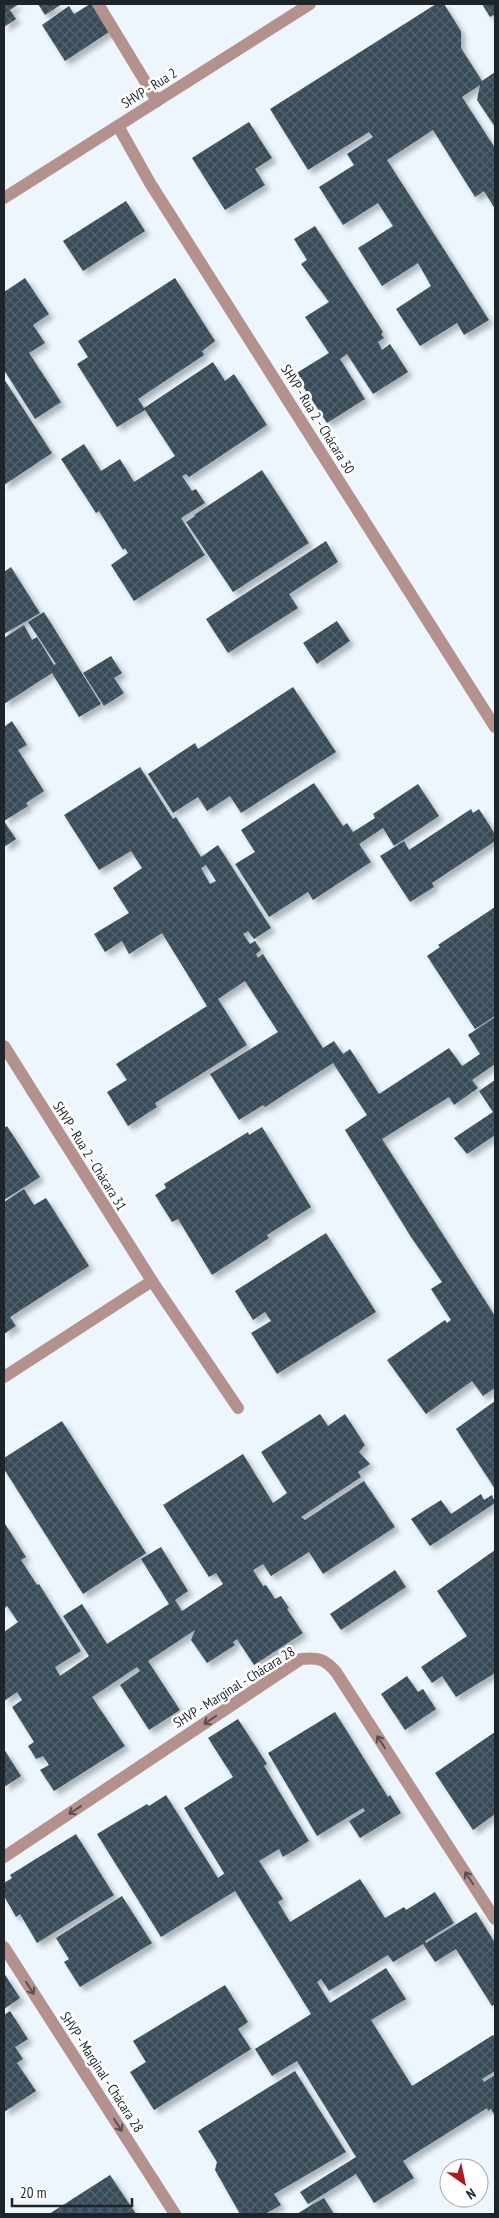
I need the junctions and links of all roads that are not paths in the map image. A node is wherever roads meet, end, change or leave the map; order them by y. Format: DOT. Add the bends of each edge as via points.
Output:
graph roads {
  1 [pos="98,4"];
  2 [pos="310,4"];
  3 [pos="157,101"];
  4 [pos="118,126"];
  5 [pos="4,198"];
  6 [pos="495,727"];
  7 [pos="4,1046"];
  8 [pos="152,1281"];
  9 [pos="4,1378"];
  10 [pos="238,1408"];
  11 [pos="4,1857"];
  12 [pos="495,1919"];
  13 [pos="4,1947"];
  14 [pos="175,2214"];
  1 -- 3 [label="street"];
  2 -- 3 [label="street, SHVP - Rua 2"];
  3 -- 4 [label="street, SHVP - Rua 2"];
  4 -- 5 [label="street, SHVP - Rua 2"];
  4 -- 6 [label="street, SHVP - Rua 2 - Chácara 30" via="150,182"];
  7 -- 8 [label="street, SHVP - Rua 2 - Chácara 31"];
  8 -- 9 [label="street"];
  8 -- 10 [label="street, SHVP - Rua 2 - Chácara 31"];
  12 -- 11 [label="street, SHVP - Marginal - Chácara 28, one-way" via="336,1672 326,1660 313,1658 301,1660"];
  13 -- 14 [label="street, SHVP - Marginal - Chácara 28, one-way"];
}
